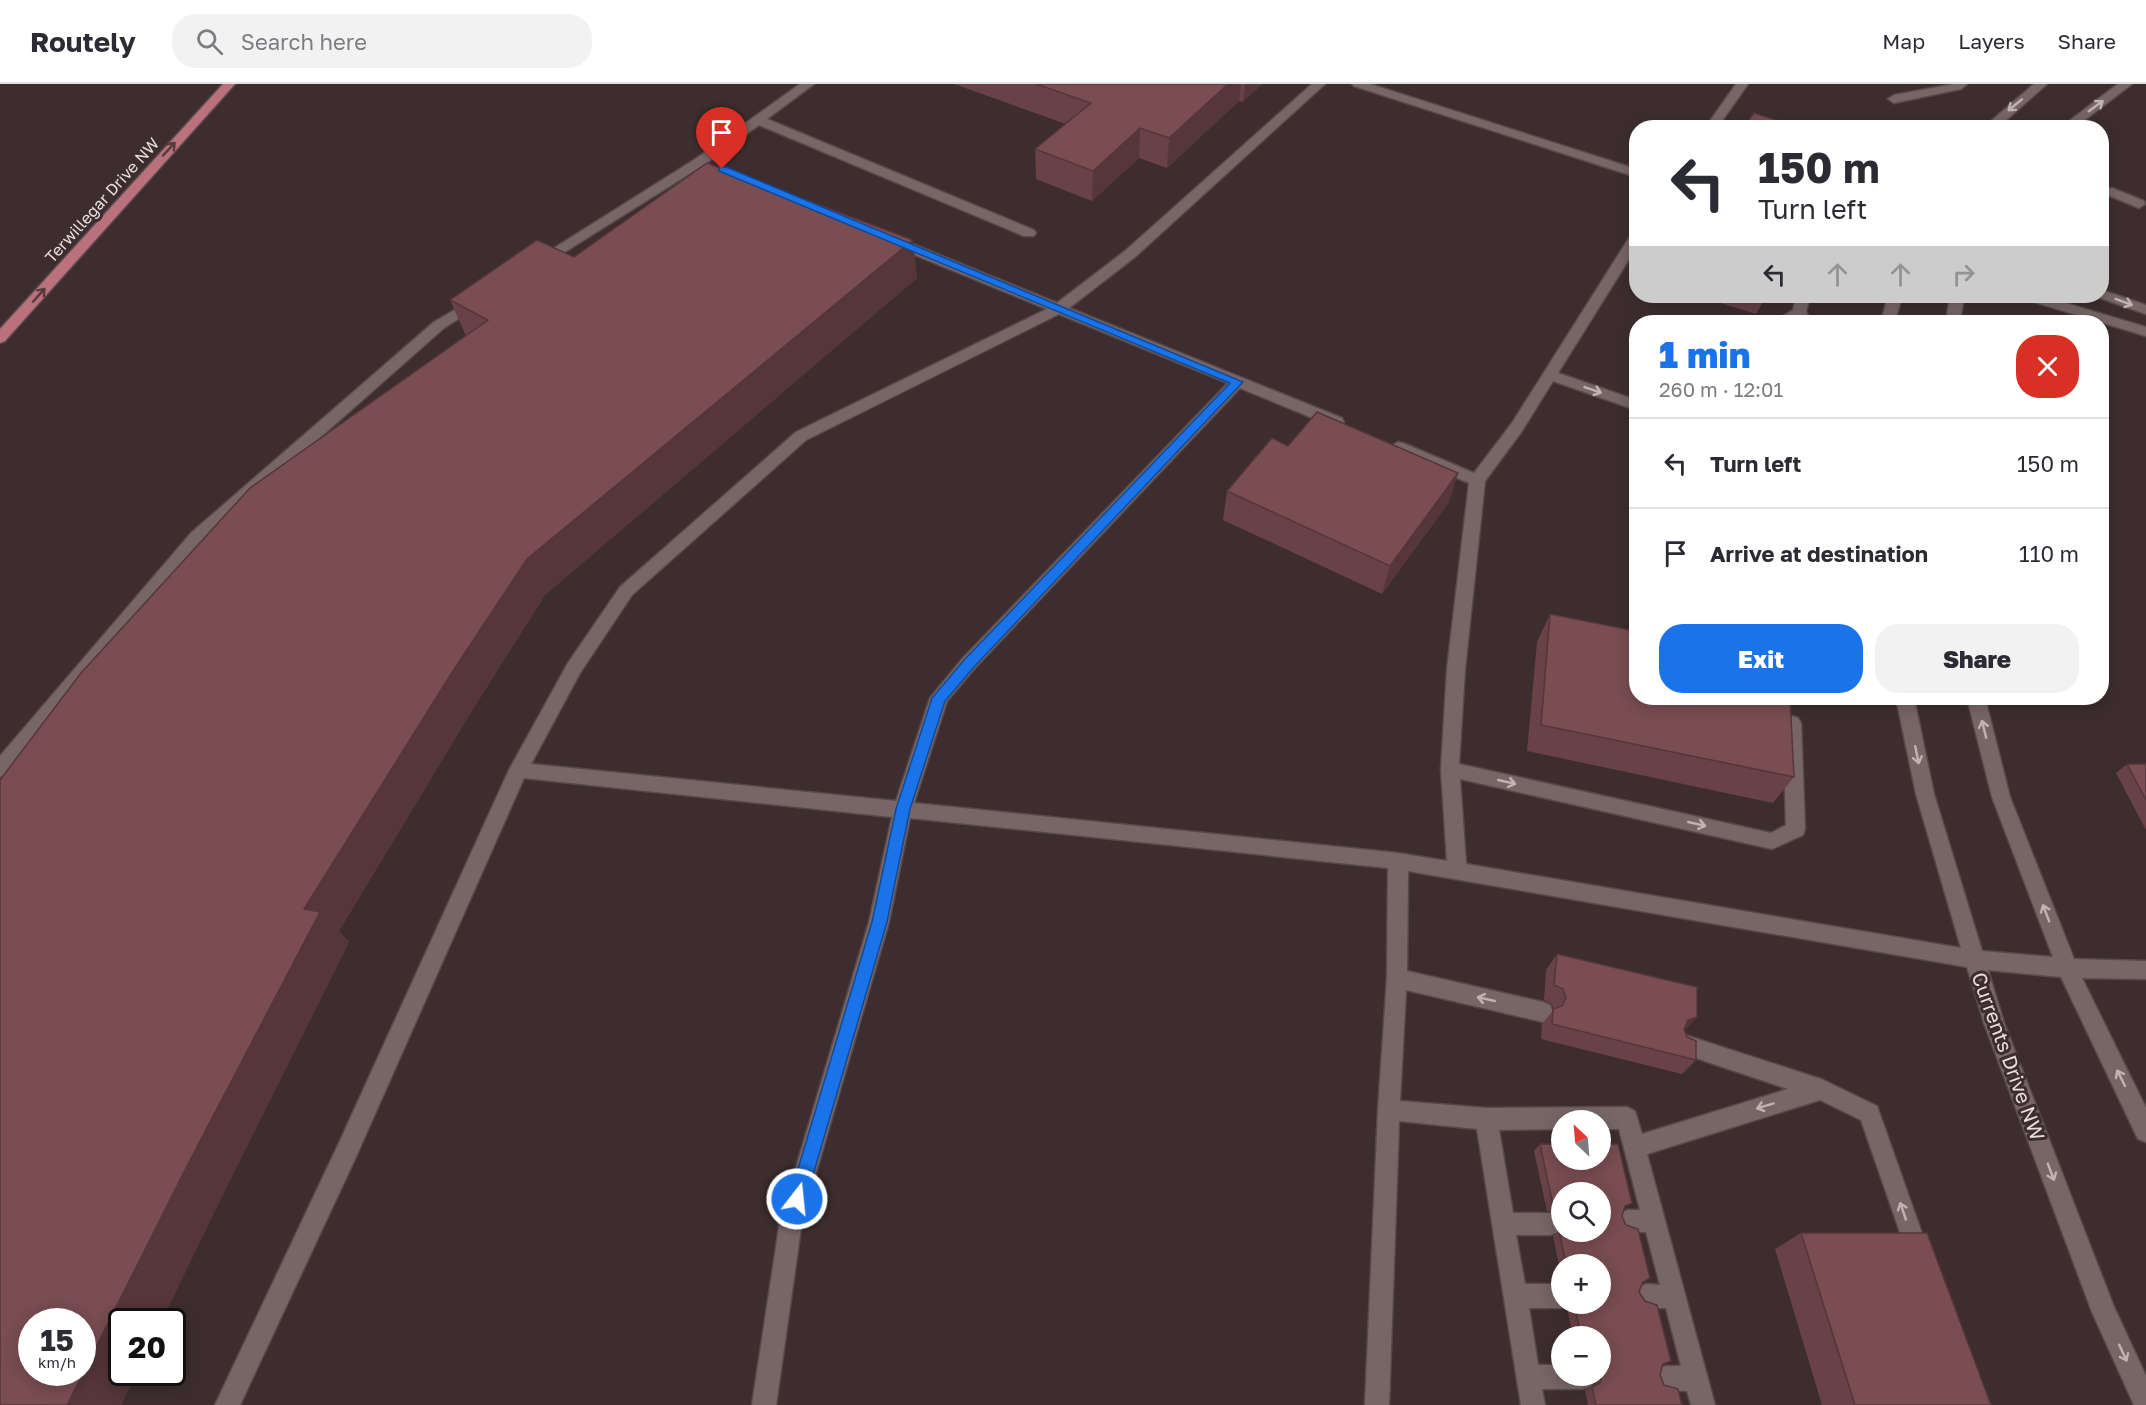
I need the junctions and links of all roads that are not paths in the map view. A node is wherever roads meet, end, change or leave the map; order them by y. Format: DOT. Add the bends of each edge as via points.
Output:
graph roads {
  1 [pos="229,84"];
  2 [pos="807,84"];
  3 [pos="1318,84"];
  4 [pos="1358,84"];
  5 [pos="1742,84"];
  6 [pos="1960,84"];
  7 [pos="2041,84"];
  8 [pos="2126,84"];
  9 [pos="1894,99"];
  10 [pos="758,120"];
  11 [pos="1717,120"];
  12 [pos="1998,120"];
  13 [pos="2077,120"];
  14 [pos="1629,170"];
  15 [pos="2109,192"];
  16 [pos="2139,204"];
  17 [pos="1029,233"];
  18 [pos="885,237"];
  19 [pos="1629,249"];
  20 [pos="530,268"];
  21 [pos="489,293"];
  22 [pos="2109,297"];
  23 [pos="2052,303"];
  24 [pos="1058,309"];
  25 [pos="2146,310"];
  26 [pos="2091,315"];
  27 [pos="2109,321"];
  28 [pos="2146,332"];
  29 [pos="0,338"];
  30 [pos="1550,375"];
  31 [pos="1238,382"];
  32 [pos="1629,403"];
  33 [pos="1347,426"];
  34 [pos="1379,440"];
  35 [pos="1477,480"];
  36 [pos="1906,705"];
  37 [pos="1978,705"];
  38 [pos="1792,723"];
  39 [pos="1449,769"];
  40 [pos="0,770"];
  41 [pos="518,770"];
  42 [pos="903,809"];
  43 [pos="1398,861"];
  44 [pos="1457,871"];
  45 [pos="1974,958"];
  46 [pos="2067,968"];
  47 [pos="2146,970"];
  48 [pos="1397,978"];
  49 [pos="1543,1012"];
  50 [pos="1682,1044"];
  51 [pos="1821,1089"];
  52 [pos="1389,1110"];
  53 [pos="1486,1119"];
  54 [pos="2146,1131"];
  55 [pos="1634,1147"];
  56 [pos="1628,1221"];
  57 [pos="1654,1221"];
  58 [pos="1504,1224"];
  59 [pos="1550,1224"];
  60 [pos="1928,1281"];
  61 [pos="1515,1296"];
  62 [pos="1551,1296"];
  63 [pos="1646,1296"];
  64 [pos="1674,1297"];
  65 [pos="1529,1377"];
  66 [pos="1551,1377"];
  67 [pos="1666,1378"];
  68 [pos="1696,1379"];
  69 [pos="2146,1403"];
  70 [pos="227,1405"];
  71 [pos="764,1405"];
  72 [pos="1377,1405"];
  73 [pos="1533,1405"];
  74 [pos="1702,1405"];
  29 -- 1 [label="main road, Terwillegar Drive NW, one-way"];
  2 -- 10 [label="street"];
  3 -- 24 [label="street" via="1130,254"];
  4 -- 14 [label="street"];
  5 -- 11 [label="street"];
  6 -- 9 [label="street"];
  7 -- 12 [label="street, one-way"];
  13 -- 8 [label="street, one-way"];
  10 -- 17 [label="street"];
  10 -- 20 [label="street" via="707,163"];
  15 -- 16 [label="street"];
  18 -- 24 [label="street"];
  19 -- 30 [label="street"];
  21 -- 40 [label="street" via="439,325 197,537"];
  22 -- 25 [label="street, one-way"];
  23 -- 26 [label="street"];
  24 -- 31 [label="street"];
  24 -- 41 [label="street" via="801,436 626,591 574,668"];
  27 -- 28 [label="street"];
  30 -- 32 [label="street, one-way"];
  30 -- 35 [label="street"];
  31 -- 33 [label="street"];
  31 -- 42 [label="street" via="939,698"];
  34 -- 35 [label="street"];
  35 -- 39 [label="street"];
  36 -- 45 [label="street, Currents Drive NW, one-way" via="1925,794"];
  46 -- 37 [label="street, one-way" via="2001,797"];
  39 -- 38 [label="street, one-way" via="1772,841 1796,829"];
  39 -- 44 [label="street"];
  41 -- 42 [label="street"];
  41 -- 70 [label="street" via="347,1151"];
  42 -- 43 [label="street"];
  42 -- 71 [label="street" via="879,922 791,1221"];
  43 -- 44 [label="street"];
  43 -- 48 [label="street"];
  44 -- 45 [label="street"];
  45 -- 46 [label="street"];
  45 -- 69 [label="street, Currents Drive NW, one-way" via="1994,1023 2103,1312"];
  46 -- 47 [label="street"];
  54 -- 46 [label="street, one-way"];
  49 -- 48 [label="street, one-way"];
  48 -- 52 [label="street"];
  50 -- 51 [label="street"];
  51 -- 55 [label="street, one-way"];
  60 -- 51 [label="street, one-way" via="1869,1113"];
  52 -- 53 [label="street"];
  52 -- 72 [label="street"];
  53 -- 55 [label="street" via="1627,1118"];
  53 -- 58 [label="street"];
  55 -- 57 [label="street"];
  56 -- 57 [label="street"];
  57 -- 64 [label="street"];
  58 -- 59 [label="street"];
  58 -- 61 [label="street"];
  61 -- 62 [label="street"];
  61 -- 65 [label="street"];
  63 -- 64 [label="street"];
  64 -- 68 [label="street"];
  65 -- 66 [label="street"];
  65 -- 73 [label="street"];
  67 -- 68 [label="street"];
  68 -- 74 [label="street"];
}
